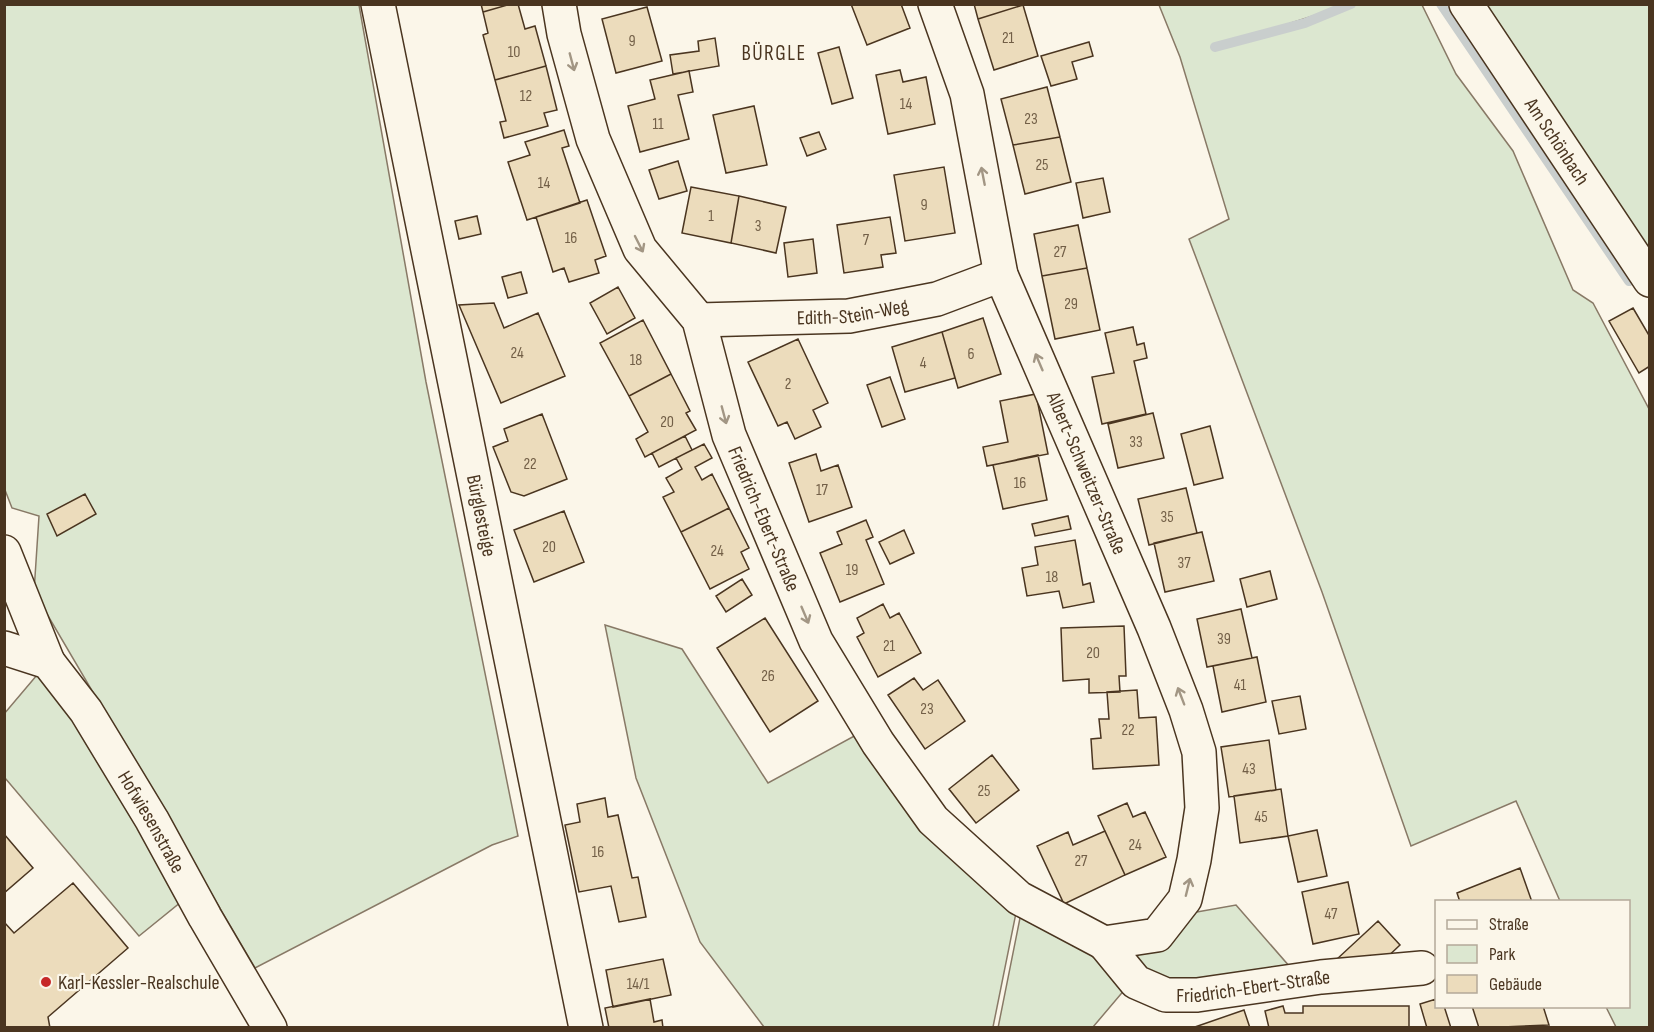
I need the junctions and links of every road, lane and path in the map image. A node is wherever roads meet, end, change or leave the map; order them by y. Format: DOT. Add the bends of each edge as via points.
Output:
graph roads {
  1 [pos="378,4"];
  2 [pos="560,4"];
  3 [pos="935,4"];
  4 [pos="1466,4"];
  5 [pos="1001,275"];
  6 [pos="1650,279"];
  7 [pos="699,320"];
  8 [pos="4,552"];
  9 [pos="4,648"];
  10 [pos="48,662"];
  11 [pos="1104,943"];
  12 [pos="1422,968"];
  13 [pos="270,1028"];
  14 [pos="586,1028"];
  1 -- 14 [label="street, Bürglesteige"];
  2 -- 7 [label="street, Friedrich-Ebert-Straße, one-way" via="564,34 593,139 640,249"];
  5 -- 3 [label="street, Albert-Schweitzer-Straße, one-way" via="967,94"];
  4 -- 6 [label="street, Am Schönbach"];
  5 -- 7 [label="street, Edith-Stein-Weg" via="937,299 849,316"];
  11 -- 5 [label="street, Albert-Schweitzer-Straße, one-way" via="1156,935 1185,899 1202,808 1199,752 1154,628"];
  7 -- 11 [label="street, Friedrich-Ebert-Straße, one-way" via="733,446 816,641 878,743 933,820 1019,898"];
  8 -- 10 [label="street"];
  9 -- 10 [label="street"];
  10 -- 13 [label="street, Hofwiesenstraße" via="86,711 153,820"];
  11 -- 12 [label="street, Friedrich-Ebert-Straße" via="1136,982 1166,995 1197,995 1321,977"];
}
